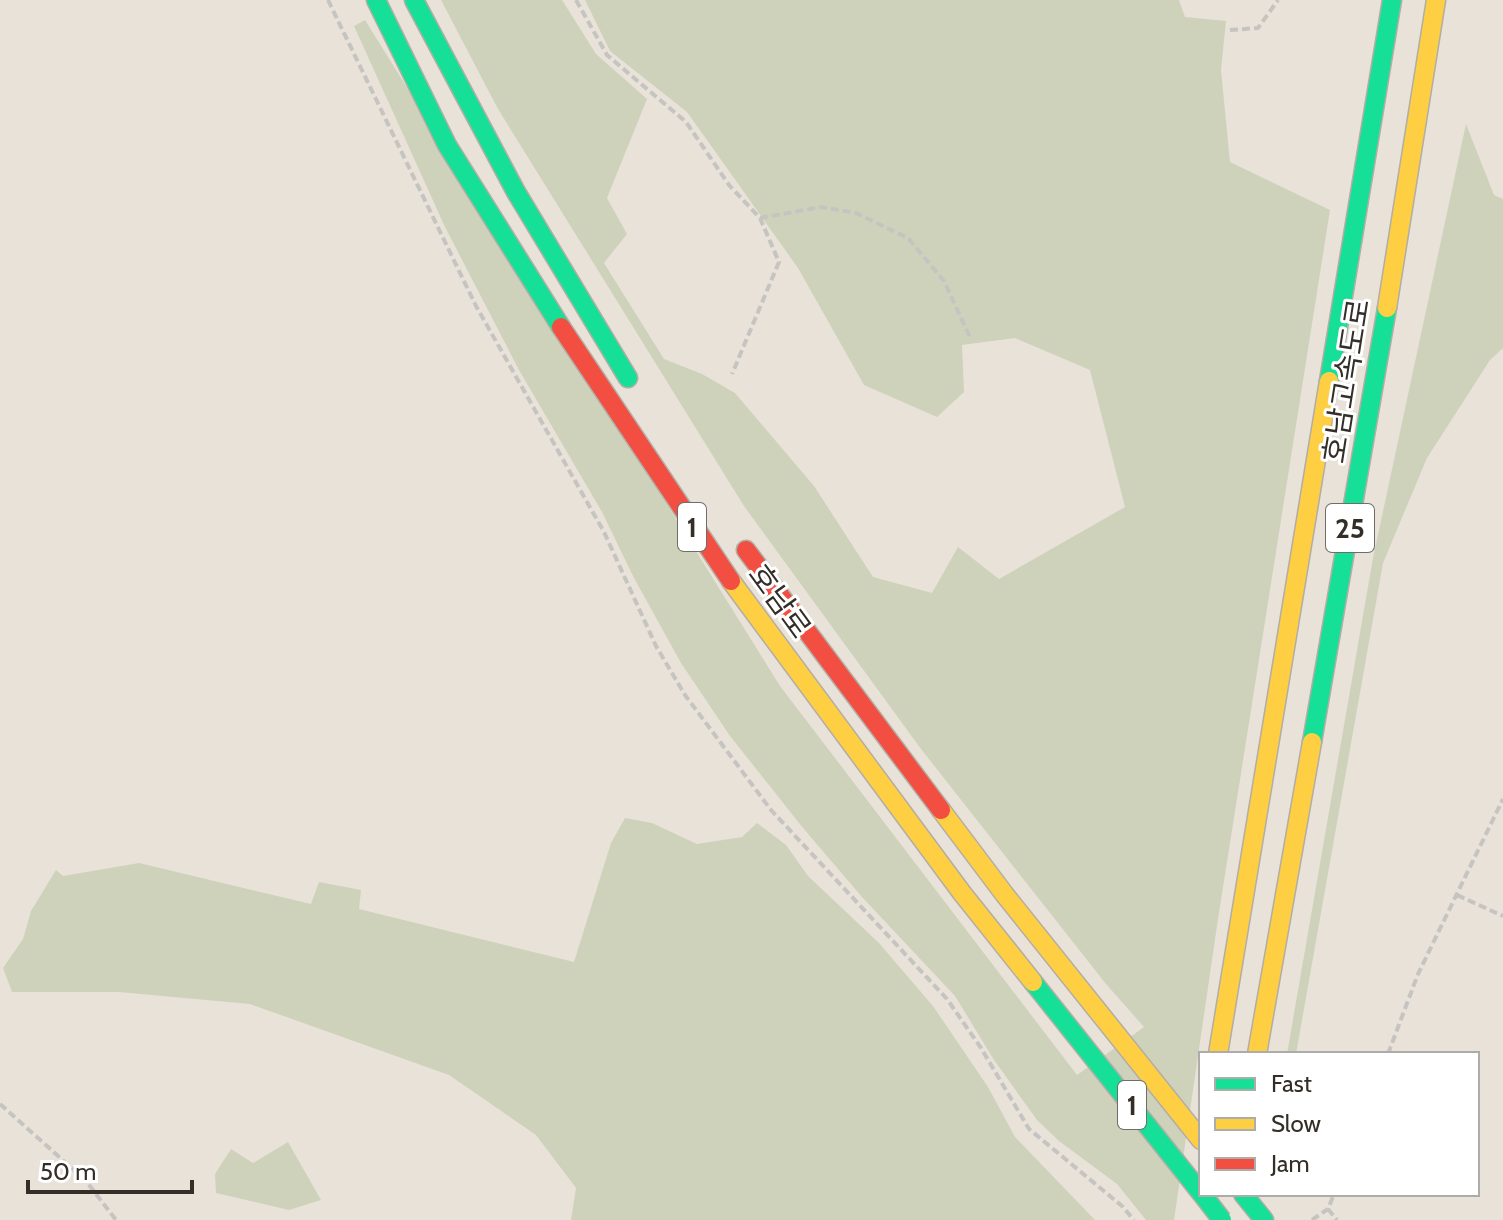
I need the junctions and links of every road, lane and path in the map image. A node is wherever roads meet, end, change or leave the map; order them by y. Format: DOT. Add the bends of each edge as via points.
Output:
graph roads {
  1 [pos="328,0"];
  2 [pos="376,0"];
  3 [pos="414,0"];
  4 [pos="576,0"];
  5 [pos="1278,0"];
  6 [pos="1392,0"];
  7 [pos="1436,0"];
  8 [pos="1230,30"];
  9 [pos="760,218"];
  10 [pos="970,337"];
  11 [pos="732,374"];
  12 [pos="636,390"];
  13 [pos="734,535"];
  14 [pos="1503,799"];
  15 [pos="1457,895"];
  16 [pos="1503,916"];
  17 [pos="1218,1052"];
  18 [pos="1257,1052"];
  19 [pos="1389,1052"];
  20 [pos="0,1104"];
  21 [pos="1199,1137"];
  22 [pos="1199,1190"];
  23 [pos="1202,1196"];
  24 [pos="1204,1196"];
  25 [pos="1241,1196"];
  26 [pos="1243,1196"];
  27 [pos="1333,1196"];
  28 [pos="1328,1209"];
  29 [pos="116,1220"];
  30 [pos="1134,1220"];
  31 [pos="1202,1220"];
  32 [pos="1222,1220"];
  33 [pos="1236,1220"];
  34 [pos="1264,1220"];
  35 [pos="1312,1220"];
  36 [pos="1337,1220"];
  1 -- 30 [label="path" via="476,306 604,532 656,646 685,695 771,810 947,999 1029,1129"];
  2 -- 22 [label="highway, 호남로 / 1" via="447,145 698,536 925,844"];
  3 -- 12 [label="highway" via="451,76"];
  4 -- 9 [label="path" via="607,55 686,122 729,185"];
  5 -- 8 [label="path" via="1258,28"];
  6 -- 17 [label="highway, 호남고속도로 / 25"];
  7 -- 18 [label="highway, 호남고속도로 / 25" via="1363,457"];
  9 -- 10 [label="path" via="821,207 856,213 908,238 944,281"];
  9 -- 11 [label="path" via="779,262"];
  13 -- 21 [label="highway, 호남로 / 1" via="1005,895"];
  14 -- 15 [label="path"];
  15 -- 16 [label="path"];
  15 -- 19 [label="path" via="1418,974"];
  20 -- 29 [label="path" via="86,1181"];
  23 -- 31 [label="highway"];
  24 -- 32 [label="highway, 호남로 / 1, bridge"];
  25 -- 33 [label="highway"];
  26 -- 34 [label="highway"];
  27 -- 28 [label="path"];
  28 -- 35 [label="path"];
  28 -- 36 [label="path"];
}
